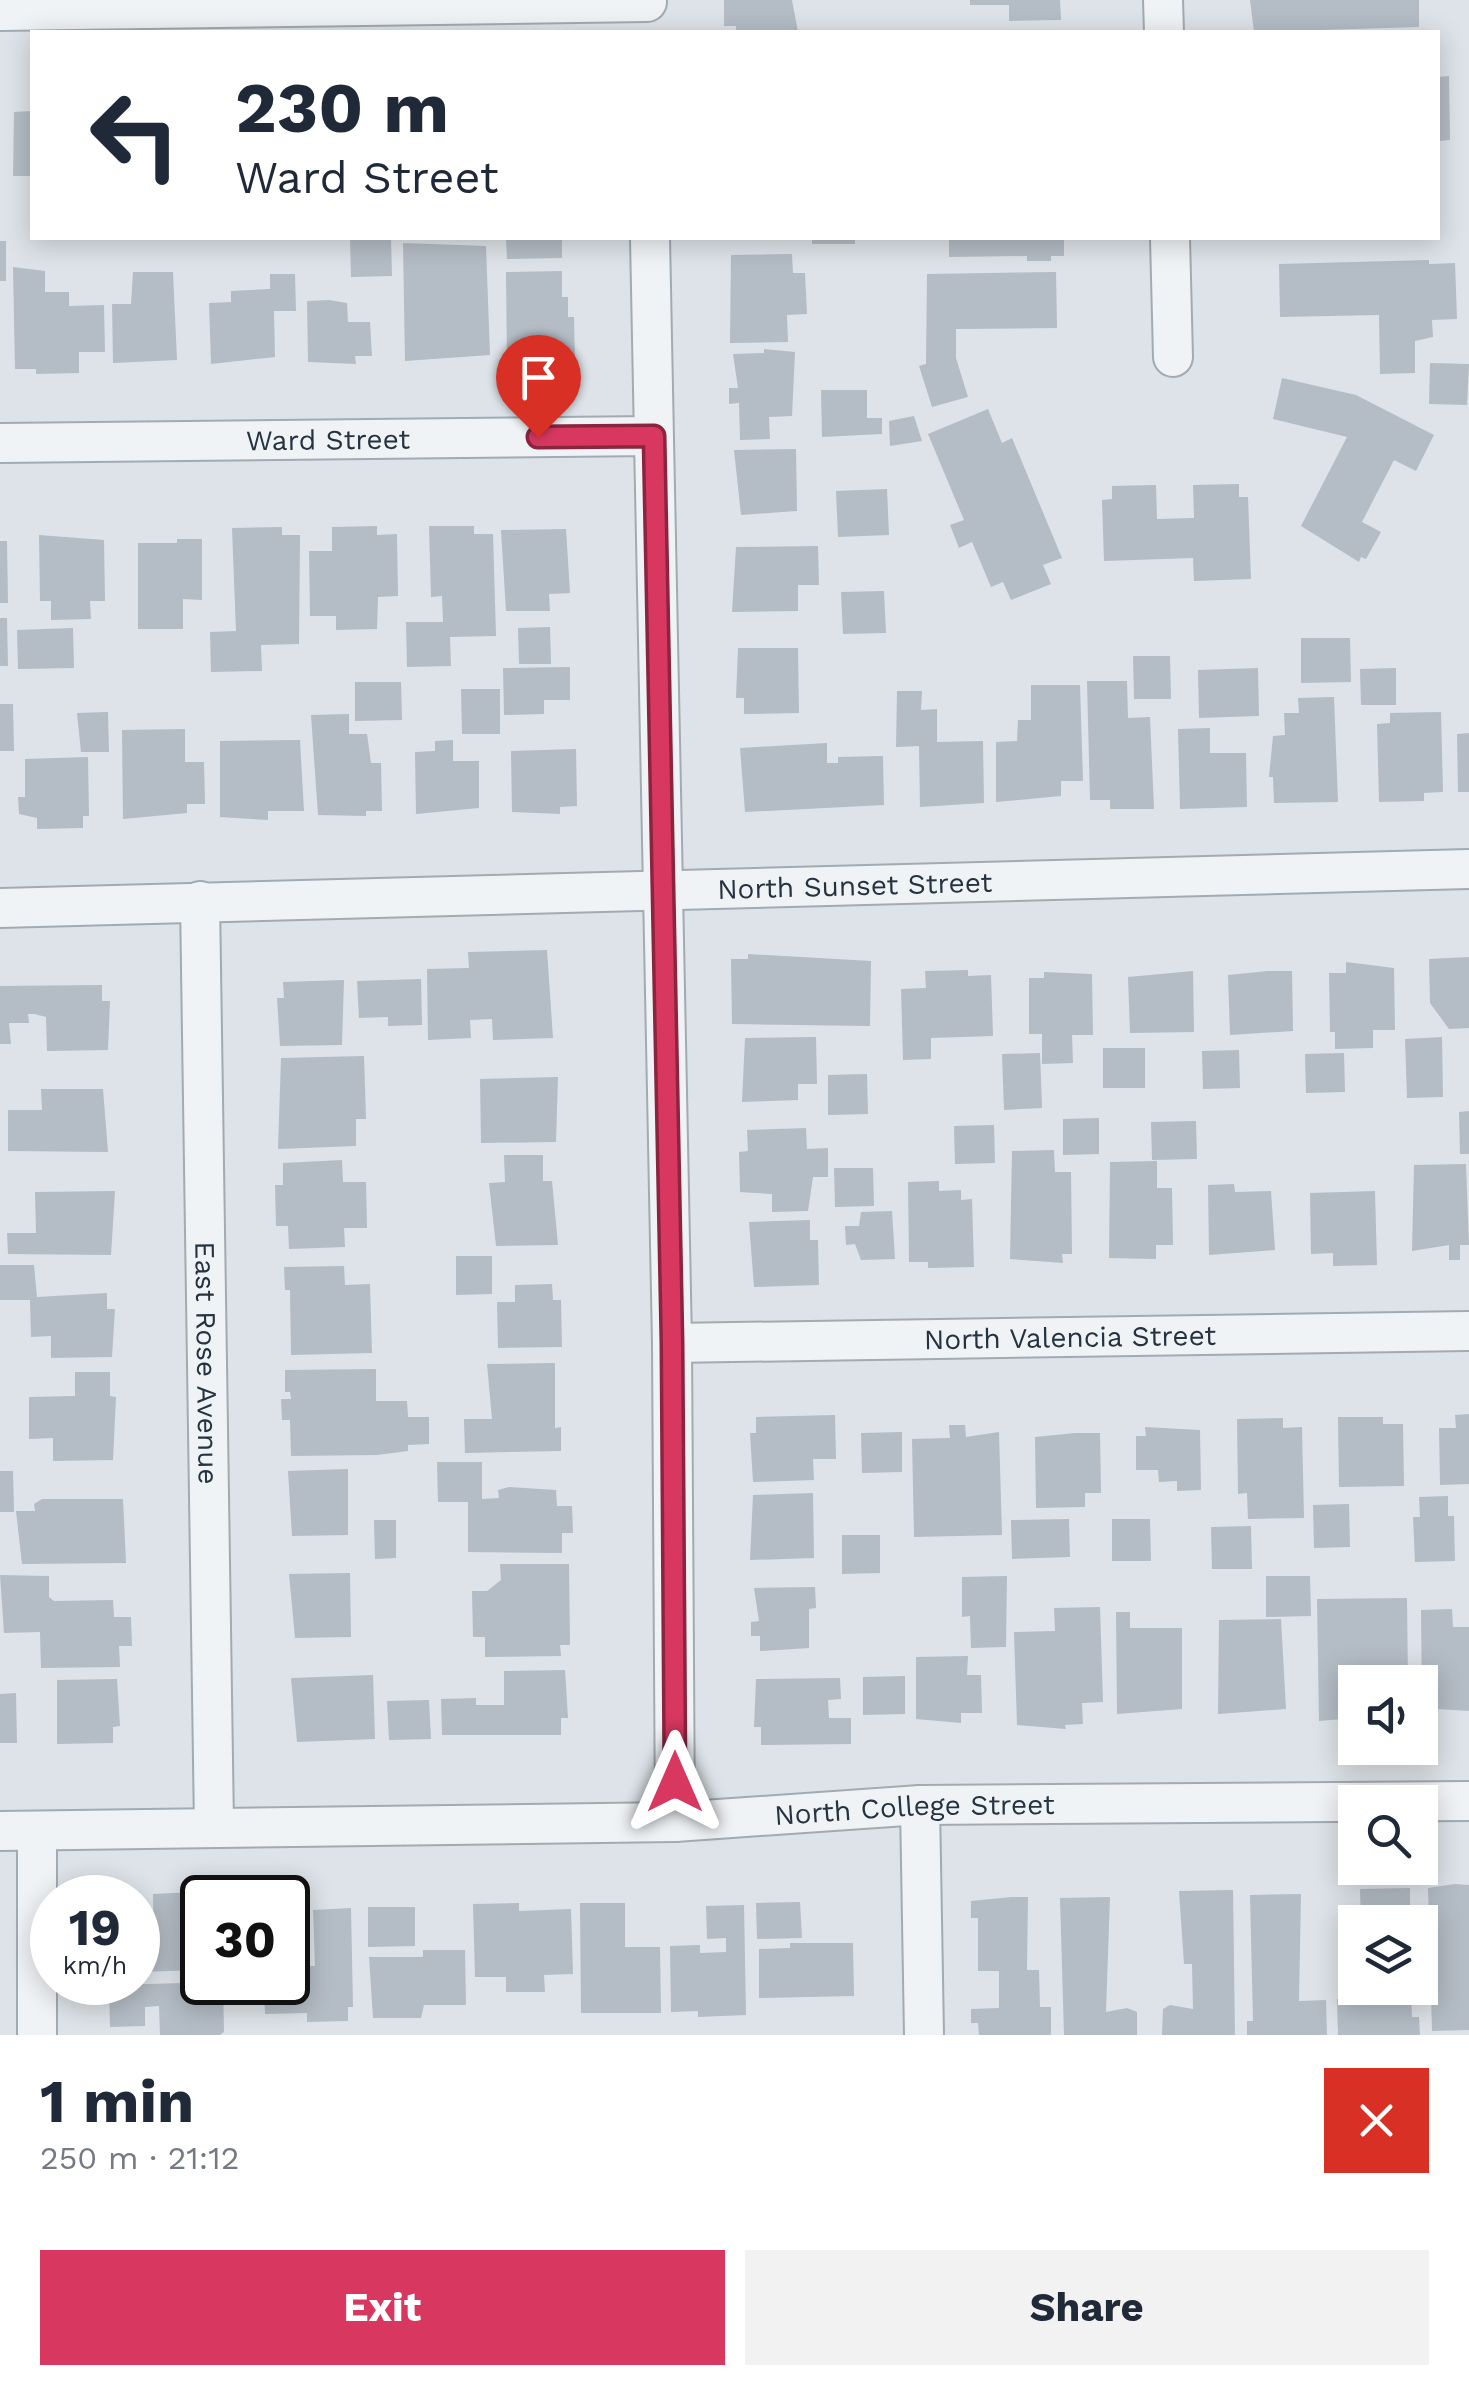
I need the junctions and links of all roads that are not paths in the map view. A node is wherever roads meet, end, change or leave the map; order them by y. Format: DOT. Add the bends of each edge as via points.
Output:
graph roads {
  1 [pos="1163,0"];
  2 [pos="0,11"];
  3 [pos="647,11"];
  4 [pos="1164,30"];
  5 [pos="650,240"];
  6 [pos="1170,240"];
  7 [pos="1173,357"];
  8 [pos="654,436"];
  9 [pos="0,443"];
  10 [pos="1469,869"];
  11 [pos="665,890"];
  12 [pos="200,901"];
  13 [pos="0,908"];
  14 [pos="1469,1331"];
  15 [pos="672,1343"];
  16 [pos="1469,1801"];
  17 [pos="920,1806"];
  18 [pos="675,1822"];
  19 [pos="214,1826"];
  20 [pos="18,1831"];
  21 [pos="38,2035"];
  22 [pos="924,2035"];
  1 -- 4 [label="street"];
  2 -- 3 [label="street"];
  5 -- 8 [label="street"];
  6 -- 7 [label="street"];
  8 -- 9 [label="street, Ward Street"];
  8 -- 11 [label="street"];
  10 -- 11 [label="street, North Sunset Street"];
  11 -- 12 [label="street, North Sunset Street"];
  11 -- 15 [label="street"];
  12 -- 13 [label="street, North Sunset Street"];
  12 -- 19 [label="street, East Rose Avenue"];
  14 -- 15 [label="street, North Valencia Street"];
  15 -- 18 [label="street"];
  16 -- 17 [label="street, North College Street"];
  17 -- 18 [label="street, North College Street"];
  17 -- 22 [label="street"];
  18 -- 19 [label="street, North College Street"];
  19 -- 20 [label="street, North College Street"];
  20 -- 21 [label="street"];
}
